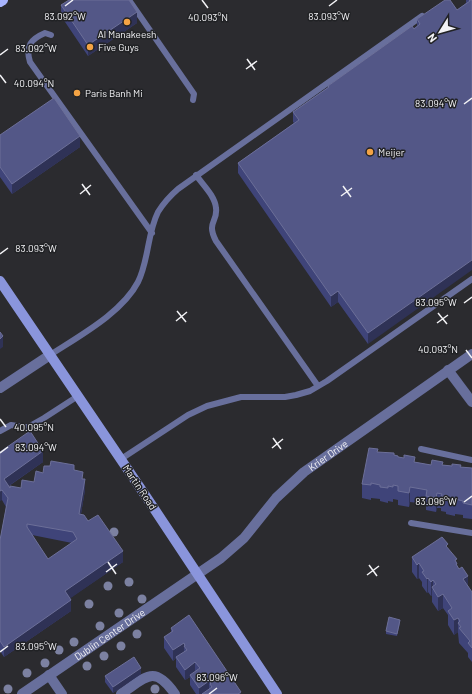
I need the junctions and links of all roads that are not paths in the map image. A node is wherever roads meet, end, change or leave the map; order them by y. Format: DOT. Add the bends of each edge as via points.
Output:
graph roads {
  1 [pos="2,0"];
  2 [pos="129,0"];
  3 [pos="0,2"];
  4 [pos="430,11"];
  5 [pos="51,35"];
  6 [pos="193,100"];
  7 [pos="196,175"];
  8 [pos="152,233"];
  9 [pos="472,279"];
  10 [pos="0,281"];
  11 [pos="50,355"];
  12 [pos="470,358"];
  13 [pos="448,370"];
  14 [pos="318,386"];
  15 [pos="0,388"];
  16 [pos="78,396"];
  17 [pos="472,402"];
  18 [pos="0,431"];
  19 [pos="422,449"];
  20 [pos="121,459"];
  21 [pos="472,460"];
  22 [pos="411,523"];
  23 [pos="472,533"];
  24 [pos="198,574"];
  25 [pos="49,675"];
  26 [pos="22,694"];
  27 [pos="62,694"];
  28 [pos="121,694"];
  29 [pos="175,694"];
  30 [pos="277,694"];
  1 -- 3 [label="main road"];
  2 -- 6 [label="lane" via="194,94"];
  4 -- 7 [label="lane"];
  5 -- 8 [label="lane" via="45,33 36,36 32,41 28,51 30,62"];
  7 -- 8 [label="lane" via="166,202 159,212"];
  7 -- 14 [label="lane" via="215,201 216,212 212,229 216,241"];
  8 -- 11 [label="lane" via="142,274 126,300 113,312"];
  9 -- 14 [label="lane"];
  10 -- 11 [label="street, Martin Road"];
  11 -- 15 [label="street"];
  11 -- 16 [label="street, Martin Road"];
  12 -- 13 [label="street, Krier Drive"];
  13 -- 17 [label="street"];
  13 -- 24 [label="street, Krier Drive" via="304,472 280,495 236,546"];
  14 -- 20 [label="lane" via="296,396 242,397 207,406 188,415"];
  16 -- 18 [label="lane" via="28,427 11,424"];
  16 -- 20 [label="street, Martin Road"];
  19 -- 21 [label="lane"];
  20 -- 24 [label="street, Martin Road"];
  22 -- 23 [label="lane"];
  24 -- 25 [label="street, Dublin Center Drive"];
  24 -- 30 [label="street, Martin Road"];
  25 -- 26 [label="street, Dublin Center Drive"];
  25 -- 27 [label="street"];
  28 -- 29 [label="street" via="143,679 154,676 163,679"];
}
